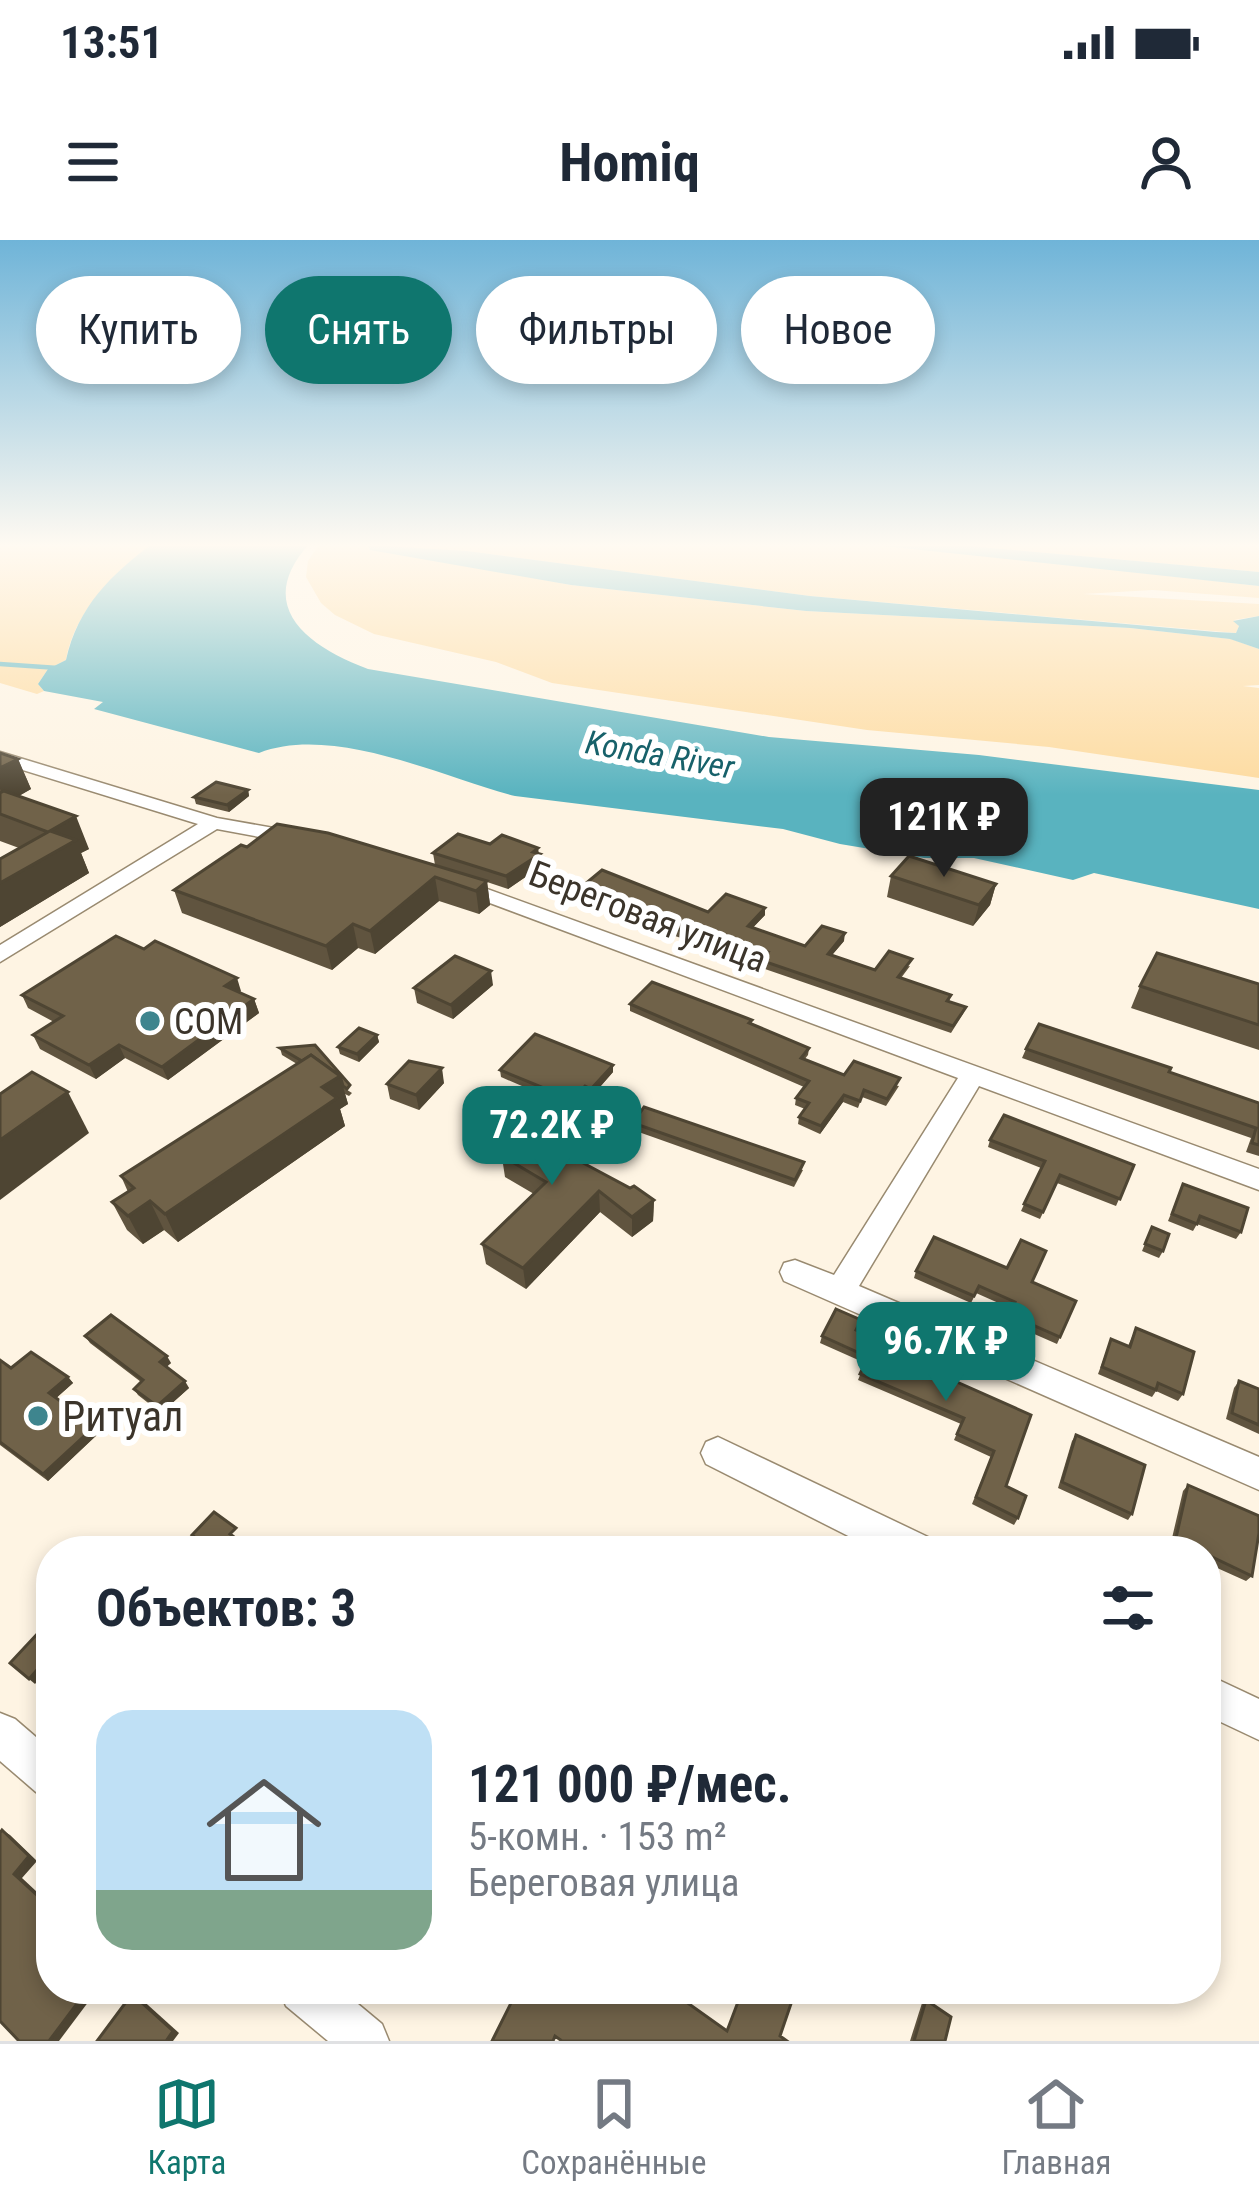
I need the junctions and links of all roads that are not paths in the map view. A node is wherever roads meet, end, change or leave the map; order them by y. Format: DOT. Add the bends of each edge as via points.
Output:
graph roads {
  1 [pos="0,757"];
  2 [pos="214,823"];
  3 [pos="338,847"];
  4 [pos="426,874"];
  5 [pos="0,955"];
  6 [pos="972,1076"];
  7 [pos="1259,1180"];
  8 [pos="795,1272"];
  9 [pos="838,1293"];
  10 [pos="718,1453"];
  11 [pos="1259,1474"];
  12 [pos="886,1536"];
  13 [pos="1221,1701"];
  14 [pos="1259,1720"];
  15 [pos="0,1734"];
  16 [pos="36,1764"];
  17 [pos="321,2004"];
  18 [pos="365,2041"];
  1 -- 2 [label="street"];
  2 -- 3 [label="street"];
  2 -- 5 [label="street"];
  4 -- 6 [label="street, Береговая улица"];
  6 -- 7 [label="street, Береговая улица"];
  6 -- 9 [label="street"];
  8 -- 9 [label="street"];
  9 -- 11 [label="street"];
  10 -- 12 [label="street"];
  13 -- 14 [label="street"];
  15 -- 16 [label="street"];
  17 -- 18 [label="street"];
}
